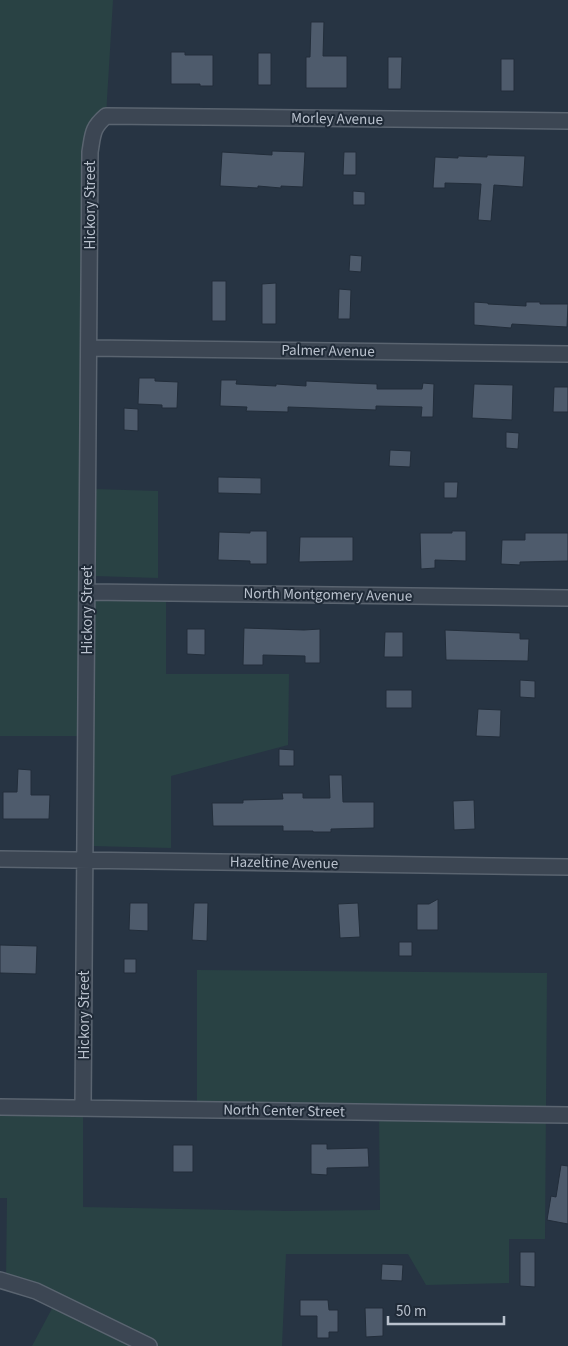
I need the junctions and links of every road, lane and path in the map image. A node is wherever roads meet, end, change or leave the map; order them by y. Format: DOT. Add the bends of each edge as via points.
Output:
graph roads {
  1 [pos="106,116"];
  2 [pos="568,121"];
  3 [pos="89,348"];
  4 [pos="568,354"];
  5 [pos="87,592"];
  6 [pos="568,598"];
  7 [pos="0,859"];
  8 [pos="85,860"];
  9 [pos="568,867"];
  10 [pos="0,1107"];
  11 [pos="83,1108"];
  12 [pos="568,1116"];
  13 [pos="0,1280"];
  14 [pos="149,1346"];
  1 -- 2 [label="street, Morley Avenue"];
  1 -- 3 [label="street, Hickory Street" via="96,124 90,152"];
  3 -- 4 [label="street, Palmer Avenue"];
  3 -- 5 [label="street, Hickory Street"];
  5 -- 6 [label="street, North Montgomery Avenue"];
  5 -- 8 [label="street, Hickory Street"];
  7 -- 8 [label="street, Hazeltine Avenue"];
  8 -- 9 [label="street, Hazeltine Avenue"];
  8 -- 11 [label="street, Hickory Street"];
  10 -- 11 [label="street, North Center Street"];
  11 -- 12 [label="street, North Center Street"];
  13 -- 14 [label="street" via="36,1291"];
}
